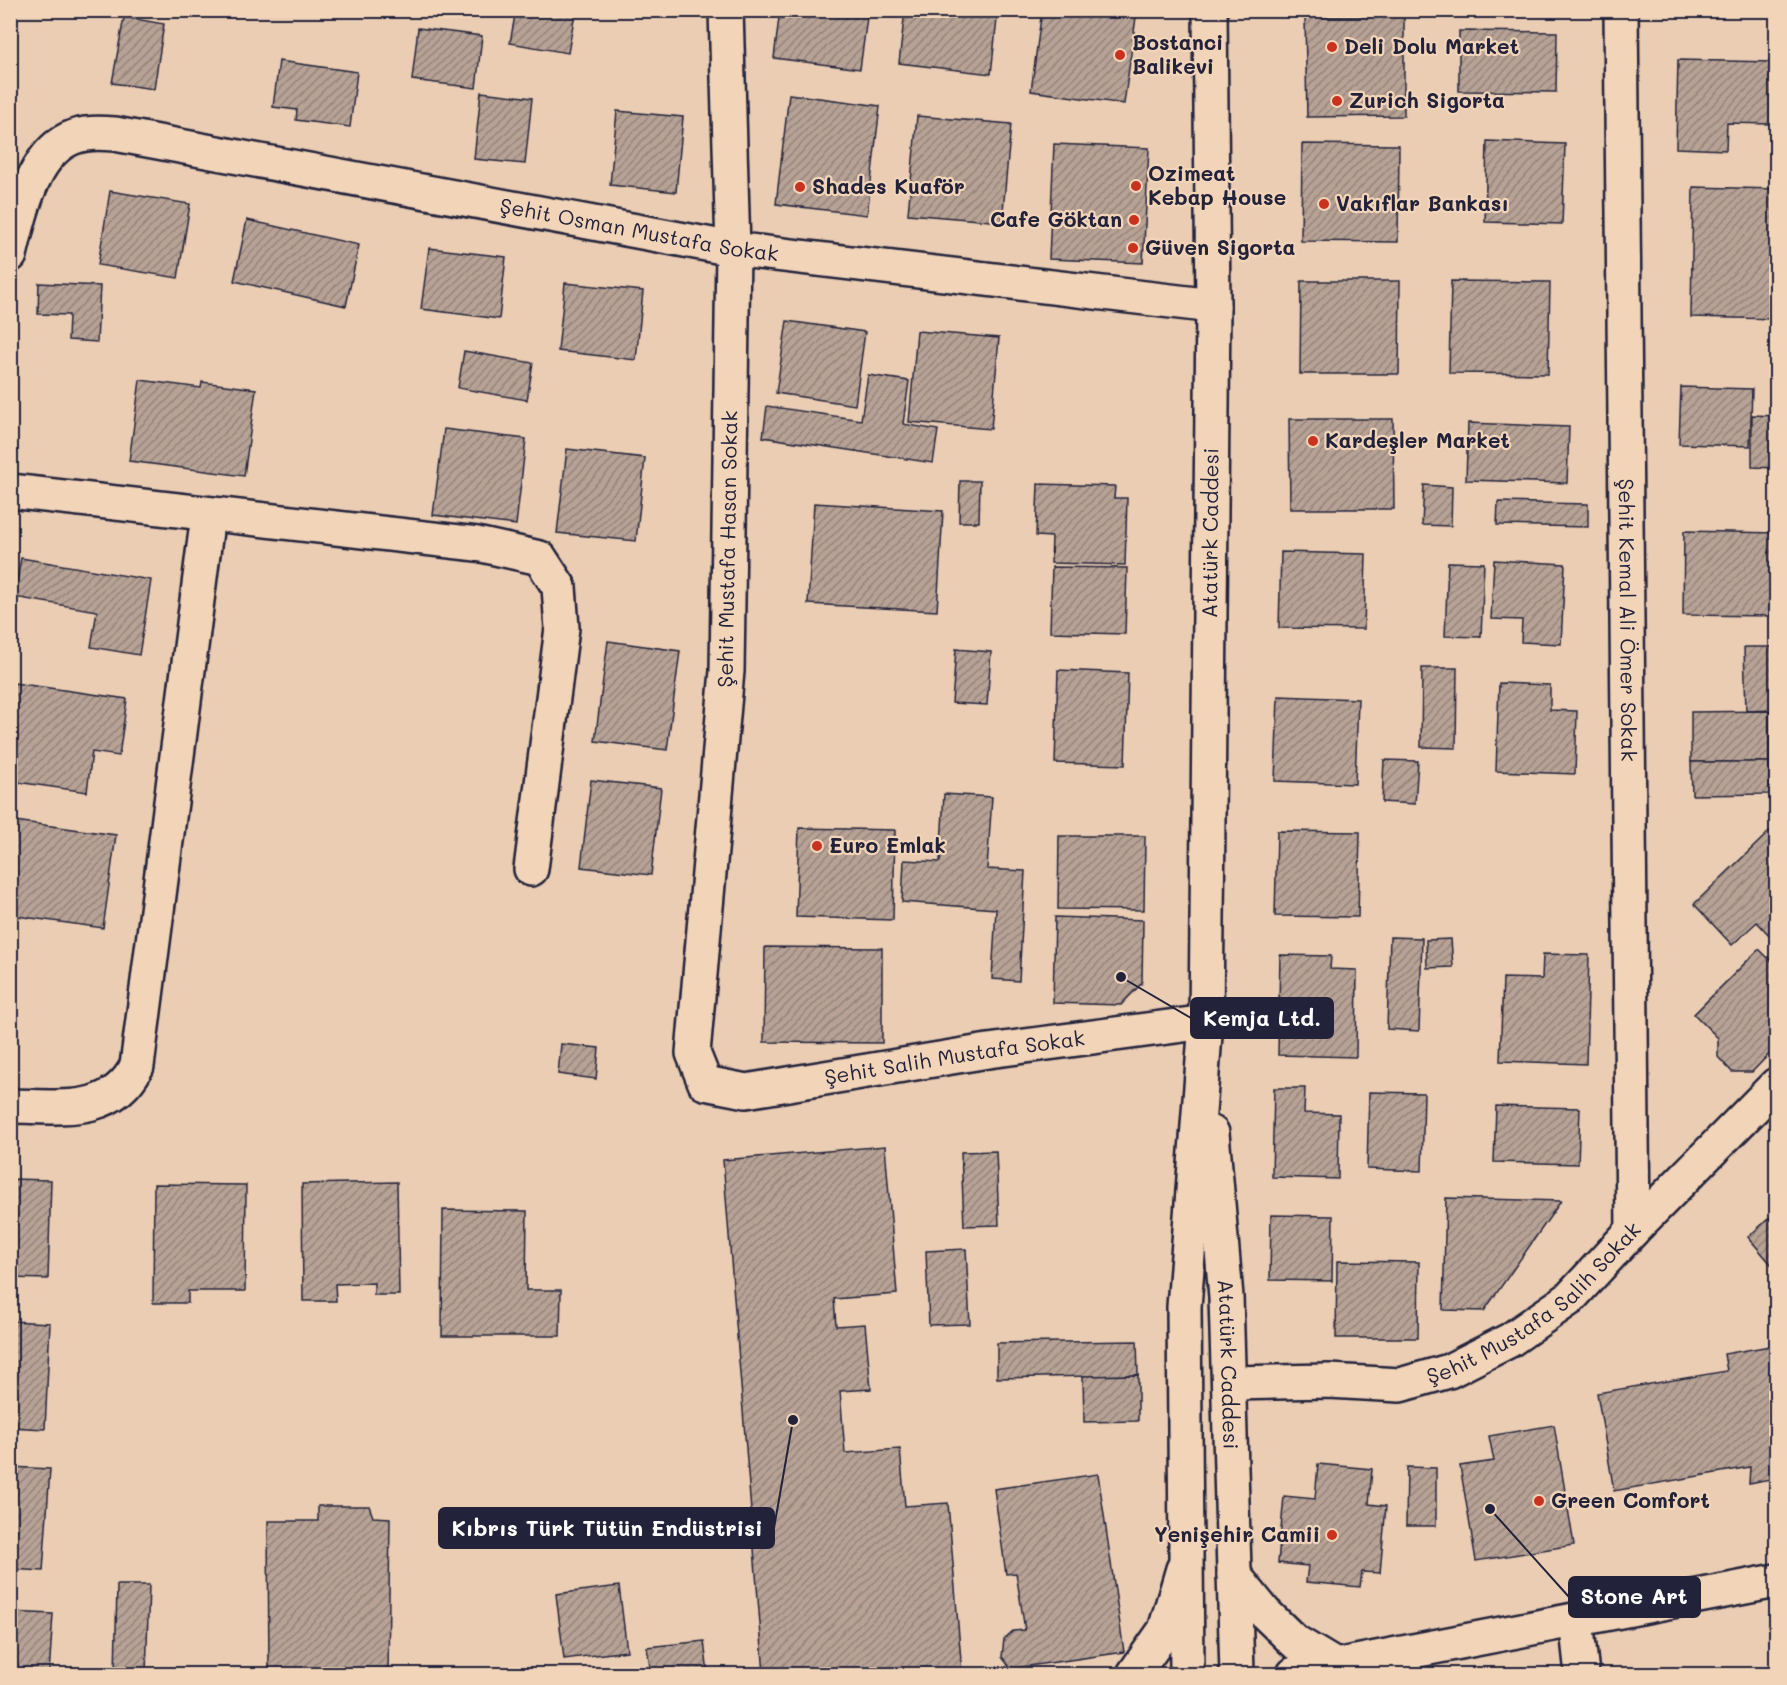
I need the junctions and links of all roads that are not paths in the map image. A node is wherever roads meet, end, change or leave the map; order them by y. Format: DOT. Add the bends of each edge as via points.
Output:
graph roads {
  1 [pos="726,10"];
  2 [pos="1210,10"];
  3 [pos="1621,10"];
  4 [pos="733,249"];
  5 [pos="10,255"];
  6 [pos="1213,306"];
  7 [pos="10,491"];
  8 [pos="208,515"];
  9 [pos="531,868"];
  10 [pos="1206,1022"];
  11 [pos="1204,1057"];
  12 [pos="705,1083"];
  13 [pos="1776,1085"];
  14 [pos="10,1106"];
  15 [pos="1633,1230"];
  16 [pos="1230,1383"];
  17 [pos="1186,1558"];
  18 [pos="1234,1575"];
  19 [pos="1776,1581"];
  20 [pos="1576,1620"];
  21 [pos="1331,1670"];
  22 [pos="1134,1674"];
  23 [pos="1187,1674"];
  24 [pos="1237,1674"];
  25 [pos="1294,1674"];
  26 [pos="1582,1674"];
  1 -- 4 [label="street, Şehit Mustafa Hasan Sokak"];
  2 -- 6 [label="street, Atatürk Caddesi"];
  3 -- 15 [label="street, Şehit Kemal Ali Ömer Sokak"];
  4 -- 5 [label="street, Şehit Osman Mustafa Sokak" via="154,139 90,133 69,139 52,152 28,187"];
  4 -- 6 [label="street, Şehit Osman Mustafa Sokak"];
  4 -- 12 [label="street, Şehit Mustafa Hasan Sokak" via="727,671 693,1053"];
  6 -- 10 [label="street, Atatürk Caddesi"];
  7 -- 8 [label="street"];
  8 -- 9 [label="street" via="477,544 540,558 559,587 562,628"];
  8 -- 14 [label="street" via="137,1066 116,1095 97,1102"];
  10 -- 11 [label="street, Atatürk Caddesi"];
  10 -- 12 [label="street, Şehit Salih Mustafa Sokak" via="988,1051 746,1091"];
  11 -- 16 [label="street, Atatürk Caddesi" via="1220,1214"];
  11 -- 17 [label="street, Atatürk Caddesi" via="1184,1307"];
  13 -- 15 [label="street, Şehit Mustafa Salih Sokak"];
  15 -- 16 [label="street, Şehit Mustafa Salih Sokak" via="1569,1299 1510,1340 1449,1371 1400,1385 1329,1381"];
  16 -- 18 [label="street, Atatürk Caddesi"];
  17 -- 22 [label="street" via="1165,1630"];
  17 -- 23 [label="street, Atatürk Caddesi"];
  18 -- 21 [label="street" via="1264,1612"];
  18 -- 24 [label="street, Atatürk Caddesi"];
  19 -- 20 [label="street"];
  20 -- 21 [label="street"];
  20 -- 26 [label="street"];
  21 -- 25 [label="street"];
}
